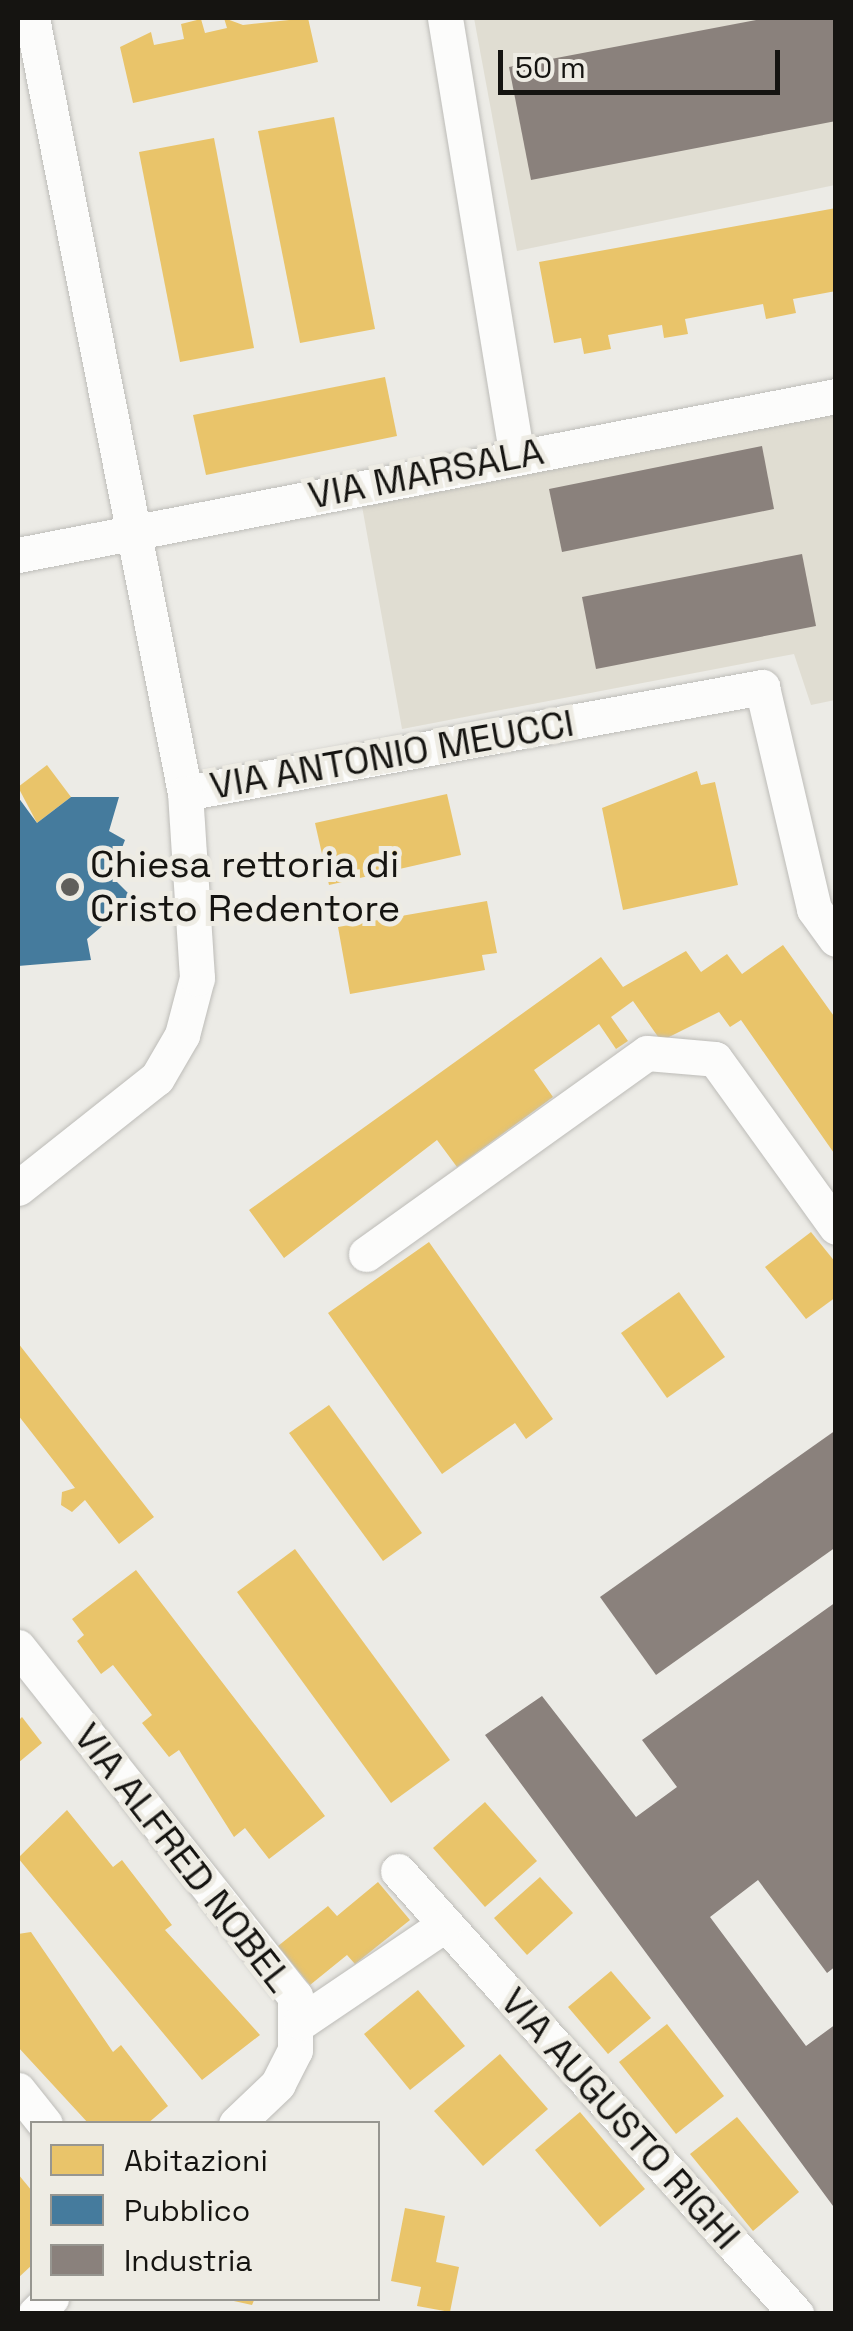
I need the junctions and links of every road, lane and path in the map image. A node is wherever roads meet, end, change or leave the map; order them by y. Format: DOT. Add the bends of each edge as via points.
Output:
graph roads {
  1 [pos="32,18"];
  2 [pos="445,18"];
  3 [pos="836,396"];
  4 [pos="517,456"];
  5 [pos="133,532"];
  6 [pos="18,555"];
  7 [pos="186,793"];
  8 [pos="836,940"];
  9 [pos="18,1188"];
  10 [pos="836,1228"];
  11 [pos="366,1254"];
  12 [pos="18,1647"];
  13 [pos="398,1870"];
  14 [pos="444,1925"];
  15 [pos="301,2022"];
  16 [pos="18,2090"];
  17 [pos="43,2121"];
  18 [pos="239,2121"];
  19 [pos="796,2314"];
  1 -- 5 [label="street, VIA ANTONIO MEUCCI"];
  2 -- 4 [label="street"];
  3 -- 4 [label="street, VIA MARSALA"];
  4 -- 5 [label="street, VIA MARSALA"];
  5 -- 6 [label="street, VIA MARSALA"];
  5 -- 7 [label="street, VIA ANTONIO MEUCCI"];
  7 -- 8 [label="street, VIA ANTONIO MEUCCI" via="762,687 814,908"];
  7 -- 9 [label="street" via="197,978 182,1035 157,1078"];
  10 -- 11 [label="street" via="715,1060 647,1053"];
  12 -- 15 [label="street, VIA ALFRED NOBEL" via="295,1996"];
  13 -- 14 [label="street, VIA AUGUSTO RIGHI"];
  14 -- 15 [label="street"];
  14 -- 19 [label="street, VIA AUGUSTO RIGHI"];
  15 -- 18 [label="street, VIA ALFRED NOBEL" via="278,2084"];
  16 -- 17 [label="street"];
}
